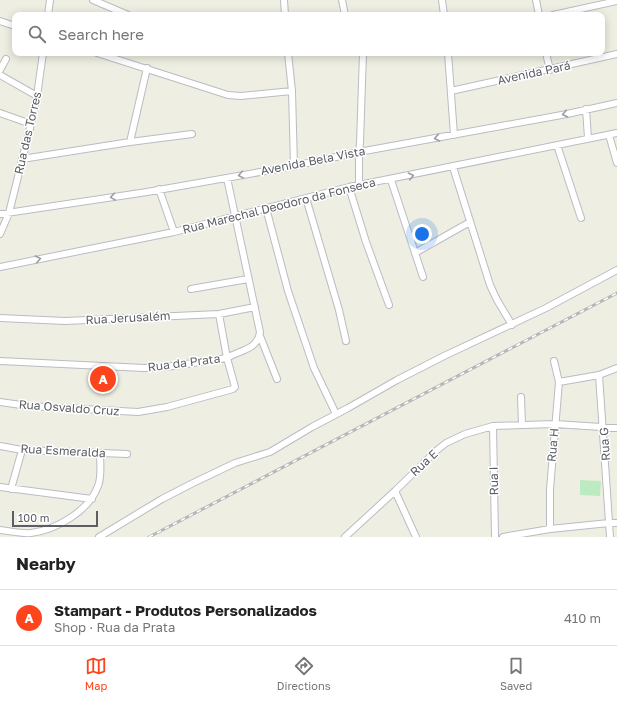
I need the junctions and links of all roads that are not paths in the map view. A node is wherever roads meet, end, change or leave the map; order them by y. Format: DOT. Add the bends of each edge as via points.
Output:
graph roads {
  1 [pos="50,0"];
  2 [pos="93,0"];
  3 [pos="284,0"];
  4 [pos="342,0"];
  5 [pos="442,0"];
  6 [pos="536,0"];
  7 [pos="617,1"];
  8 [pos="48,12"];
  9 [pos="121,12"];
  10 [pos="285,12"];
  11 [pos="344,12"];
  12 [pos="444,12"];
  13 [pos="538,12"];
  14 [pos="567,12"];
  15 [pos="0,21"];
  16 [pos="12,25"];
  17 [pos="617,54"];
  18 [pos="43,56"];
  19 [pos="108,56"];
  20 [pos="288,56"];
  21 [pos="363,56"];
  22 [pos="448,56"];
  23 [pos="547,56"];
  24 [pos="6,60"];
  25 [pos="147,68"];
  26 [pos="0,70"];
  27 [pos="550,70"];
  28 [pos="0,75"];
  29 [pos="451,90"];
  30 [pos="292,91"];
  31 [pos="37,96"];
  32 [pos="617,103"];
  33 [pos="586,109"];
  34 [pos="0,113"];
  35 [pos="31,124"];
  36 [pos="617,133"];
  37 [pos="192,134"];
  38 [pos="454,135"];
  39 [pos="609,135"];
  40 [pos="588,138"];
  41 [pos="130,142"];
  42 [pos="557,145"];
  43 [pos="359,152"];
  44 [pos="22,159"];
  45 [pos="617,163"];
  46 [pos="294,166"];
  47 [pos="452,167"];
  48 [pos="227,178"];
  49 [pos="391,180"];
  50 [pos="359,186"];
  51 [pos="349,187"];
  52 [pos="159,190"];
  53 [pos="306,198"];
  54 [pos="266,208"];
  55 [pos="9,213"];
  56 [pos="0,214"];
  57 [pos="235,216"];
  58 [pos="581,218"];
  59 [pos="470,222"];
  60 [pos="174,232"];
  61 [pos="0,234"];
  62 [pos="415,253"];
  63 [pos="0,267"];
  64 [pos="617,270"];
  65 [pos="423,277"];
  66 [pos="248,279"];
  67 [pos="191,289"];
  68 [pos="389,305"];
  69 [pos="255,307"];
  70 [pos="219,314"];
  71 [pos="0,318"];
  72 [pos="512,325"];
  73 [pos="260,334"];
  74 [pos="346,341"];
  75 [pos="227,358"];
  76 [pos="0,361"];
  77 [pos="554,361"];
  78 [pos="617,368"];
  79 [pos="599,374"];
  80 [pos="276,379"];
  81 [pos="559,382"];
  82 [pos="521,397"];
  83 [pos="0,402"];
  84 [pos="336,414"];
  85 [pos="555,424"];
  86 [pos="522,425"];
  87 [pos="493,426"];
  88 [pos="604,426"];
  89 [pos="617,428"];
  90 [pos="0,446"];
  91 [pos="22,450"];
  92 [pos="100,453"];
  93 [pos="127,454"];
  94 [pos="0,487"];
  95 [pos="11,489"];
  96 [pos="395,491"];
  97 [pos="92,499"];
  98 [pos="609,523"];
  99 [pos="617,523"];
  100 [pos="550,529"];
  101 [pos="0,530"];
  102 [pos="99,537"];
  103 [pos="345,537"];
  104 [pos="416,537"];
  105 [pos="495,537"];
  106 [pos="503,537"];
  107 [pos="610,537"];
  1 -- 8 [label="street"];
  2 -- 9 [label="street"];
  3 -- 10 [label="street"];
  4 -- 11 [label="street"];
  5 -- 12 [label="street"];
  6 -- 13 [label="street"];
  7 -- 14 [label="street"];
  15 -- 16 [label="street"];
  17 -- 27 [label="street, Avenida Pará"];
  18 -- 31 [label="street, Rua das Torres"];
  19 -- 25 [label="street"];
  20 -- 30 [label="street"];
  21 -- 43 [label="street"];
  22 -- 29 [label="street"];
  23 -- 27 [label="street"];
  24 -- 26 [label="street"];
  25 -- 30 [label="street" via="228,95"];
  25 -- 41 [label="street"];
  27 -- 29 [label="street, Avenida Pará"];
  28 -- 31 [label="street"];
  29 -- 38 [label="street"];
  30 -- 46 [label="street"];
  31 -- 35 [label="street, Rua das Torres"];
  32 -- 33 [label="street, Avenida Bela Vista"];
  33 -- 38 [label="street, Avenida Bela Vista, one-way"];
  33 -- 40 [label="street"];
  34 -- 35 [label="street"];
  35 -- 44 [label="street, Rua das Torres"];
  36 -- 39 [label="street, Rua Marechal Deodoro da Fonseca"];
  37 -- 41 [label="street"];
  38 -- 43 [label="street, Avenida Bela Vista, one-way"];
  39 -- 40 [label="street, Rua Marechal Deodoro da Fonseca"];
  39 -- 45 [label="street"];
  40 -- 42 [label="street, Rua Marechal Deodoro da Fonseca"];
  41 -- 44 [label="street"];
  42 -- 47 [label="street, Rua Marechal Deodoro da Fonseca"];
  42 -- 58 [label="street"];
  43 -- 46 [label="street, Avenida Bela Vista"];
  43 -- 50 [label="street"];
  44 -- 55 [label="street, Rua das Torres"];
  46 -- 48 [label="street, Avenida Bela Vista, one-way"];
  49 -- 47 [label="street, Rua Marechal Deodoro da Fonseca, one-way"];
  47 -- 59 [label="street"];
  48 -- 52 [label="street, Avenida Bela Vista"];
  48 -- 57 [label="street"];
  49 -- 50 [label="street, Rua Marechal Deodoro da Fonseca"];
  49 -- 62 [label="street"];
  50 -- 51 [label="street, Rua Marechal Deodoro da Fonseca"];
  51 -- 53 [label="street, Rua Marechal Deodoro da Fonseca"];
  51 -- 68 [label="street"];
  52 -- 55 [label="street, Avenida Bela Vista, one-way"];
  52 -- 60 [label="street"];
  53 -- 54 [label="street, Rua Marechal Deodoro da Fonseca"];
  53 -- 74 [label="street"];
  54 -- 57 [label="street, Rua Marechal Deodoro da Fonseca"];
  54 -- 84 [label="street" via="288,291 314,368"];
  55 -- 56 [label="street, Avenida Bela Vista"];
  55 -- 61 [label="street, Rua das Torres"];
  57 -- 60 [label="street, Rua Marechal Deodoro da Fonseca"];
  57 -- 66 [label="street"];
  59 -- 62 [label="street"];
  59 -- 72 [label="street" via="490,285"];
  63 -- 60 [label="street, Rua Marechal Deodoro da Fonseca, one-way"];
  62 -- 65 [label="street"];
  64 -- 72 [label="street"];
  66 -- 67 [label="street"];
  66 -- 69 [label="street"];
  69 -- 70 [label="street, Rua Jerusalém"];
  69 -- 73 [label="street"];
  70 -- 71 [label="street, Rua Jerusalém" via="65,321"];
  70 -- 75 [label="street"];
  72 -- 84 [label="street" via="444,356"];
  73 -- 75 [label="street, Rua da Prata" via="249,348"];
  73 -- 80 [label="street"];
  75 -- 76 [label="street, Rua da Prata" via="144,368"];
  75 -- 83 [label="street, Rua Osvaldo Cruz" via="233,389 167,407 138,412"];
  77 -- 81 [label="street, Rua H"];
  78 -- 79 [label="street"];
  79 -- 81 [label="street"];
  79 -- 88 [label="street, Rua G"];
  81 -- 85 [label="street, Rua H"];
  82 -- 86 [label="street"];
  84 -- 102 [label="street" via="270,452 235,463 162,499"];
  85 -- 86 [label="street, Rua E"];
  85 -- 88 [label="street, Rua E"];
  85 -- 100 [label="street, Rua H"];
  86 -- 87 [label="street, Rua E"];
  87 -- 96 [label="street, Rua E" via="465,434 446,443"];
  87 -- 105 [label="street, Rua I"];
  88 -- 89 [label="street, Rua E"];
  88 -- 98 [label="street, Rua G"];
  90 -- 91 [label="street, Rua Esmeralda"];
  91 -- 92 [label="street, Rua Esmeralda"];
  91 -- 95 [label="street"];
  92 -- 93 [label="street, Rua Esmeralda"];
  92 -- 97 [label="street" via="99,485"];
  94 -- 95 [label="street"];
  95 -- 97 [label="street"];
  96 -- 103 [label="street, Rua E"];
  96 -- 104 [label="street"];
  97 -- 101 [label="street" via="78,512 44,531 28,533"];
  98 -- 99 [label="street"];
  98 -- 100 [label="street"];
  98 -- 107 [label="street, Rua G"];
  100 -- 106 [label="street"];
}
